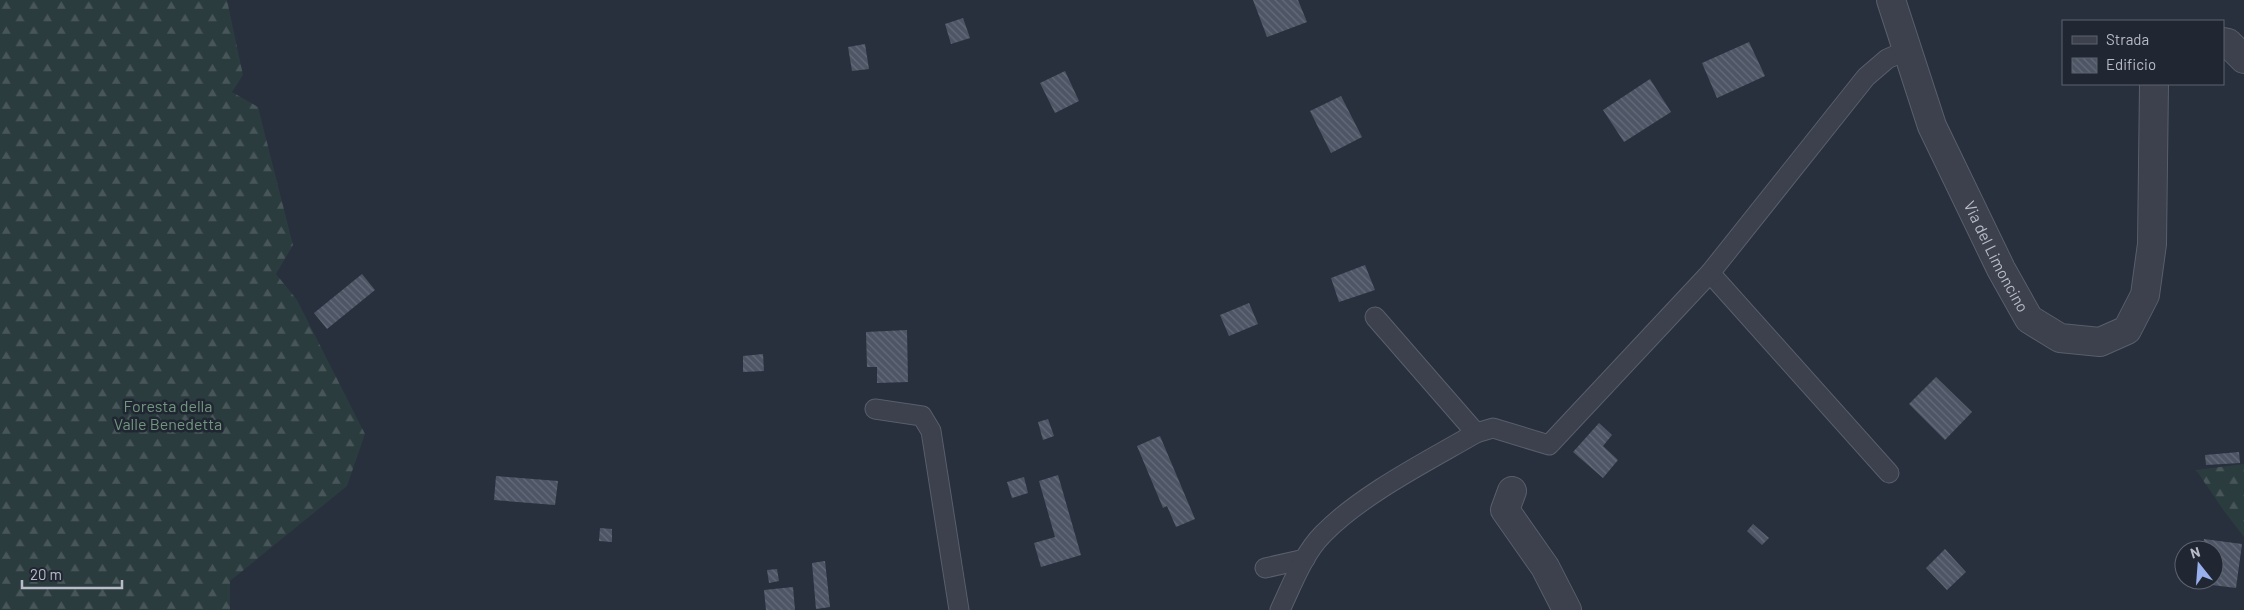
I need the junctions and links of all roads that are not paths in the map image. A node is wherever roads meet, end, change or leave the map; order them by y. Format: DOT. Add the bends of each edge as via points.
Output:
graph roads {
  1 [pos="1890,0"];
  2 [pos="2224,42"];
  3 [pos="1907,50"];
  4 [pos="2244,58"];
  5 [pos="2154,85"];
  6 [pos="1710,273"];
  7 [pos="1375,317"];
  8 [pos="875,409"];
  9 [pos="1476,433"];
  10 [pos="1889,473"];
  11 [pos="1512,491"];
  12 [pos="1305,559"];
  13 [pos="1265,568"];
  14 [pos="958,610"];
  15 [pos="1280,610"];
  16 [pos="1567,610"];
  1 -- 3 [label="street, Via del Limoncino"];
  2 -- 4 [label="street"];
  3 -- 5 [label="street, Via del Limoncino" via="1932,126 2001,270 2029,319 2060,338 2100,342 2127,330 2145,296 2152,244"];
  3 -- 6 [label="lane" via="1887,59 1866,77"];
  6 -- 9 [label="lane" via="1549,444 1493,428"];
  6 -- 10 [label="lane"];
  7 -- 9 [label="lane"];
  8 -- 14 [label="lane" via="922,416 931,431"];
  9 -- 12 [label="lane" via="1360,502 1322,535"];
  11 -- 16 [label="street" via="1505,510 1545,567"];
  12 -- 13 [label="lane"];
  12 -- 15 [label="lane"];
}
